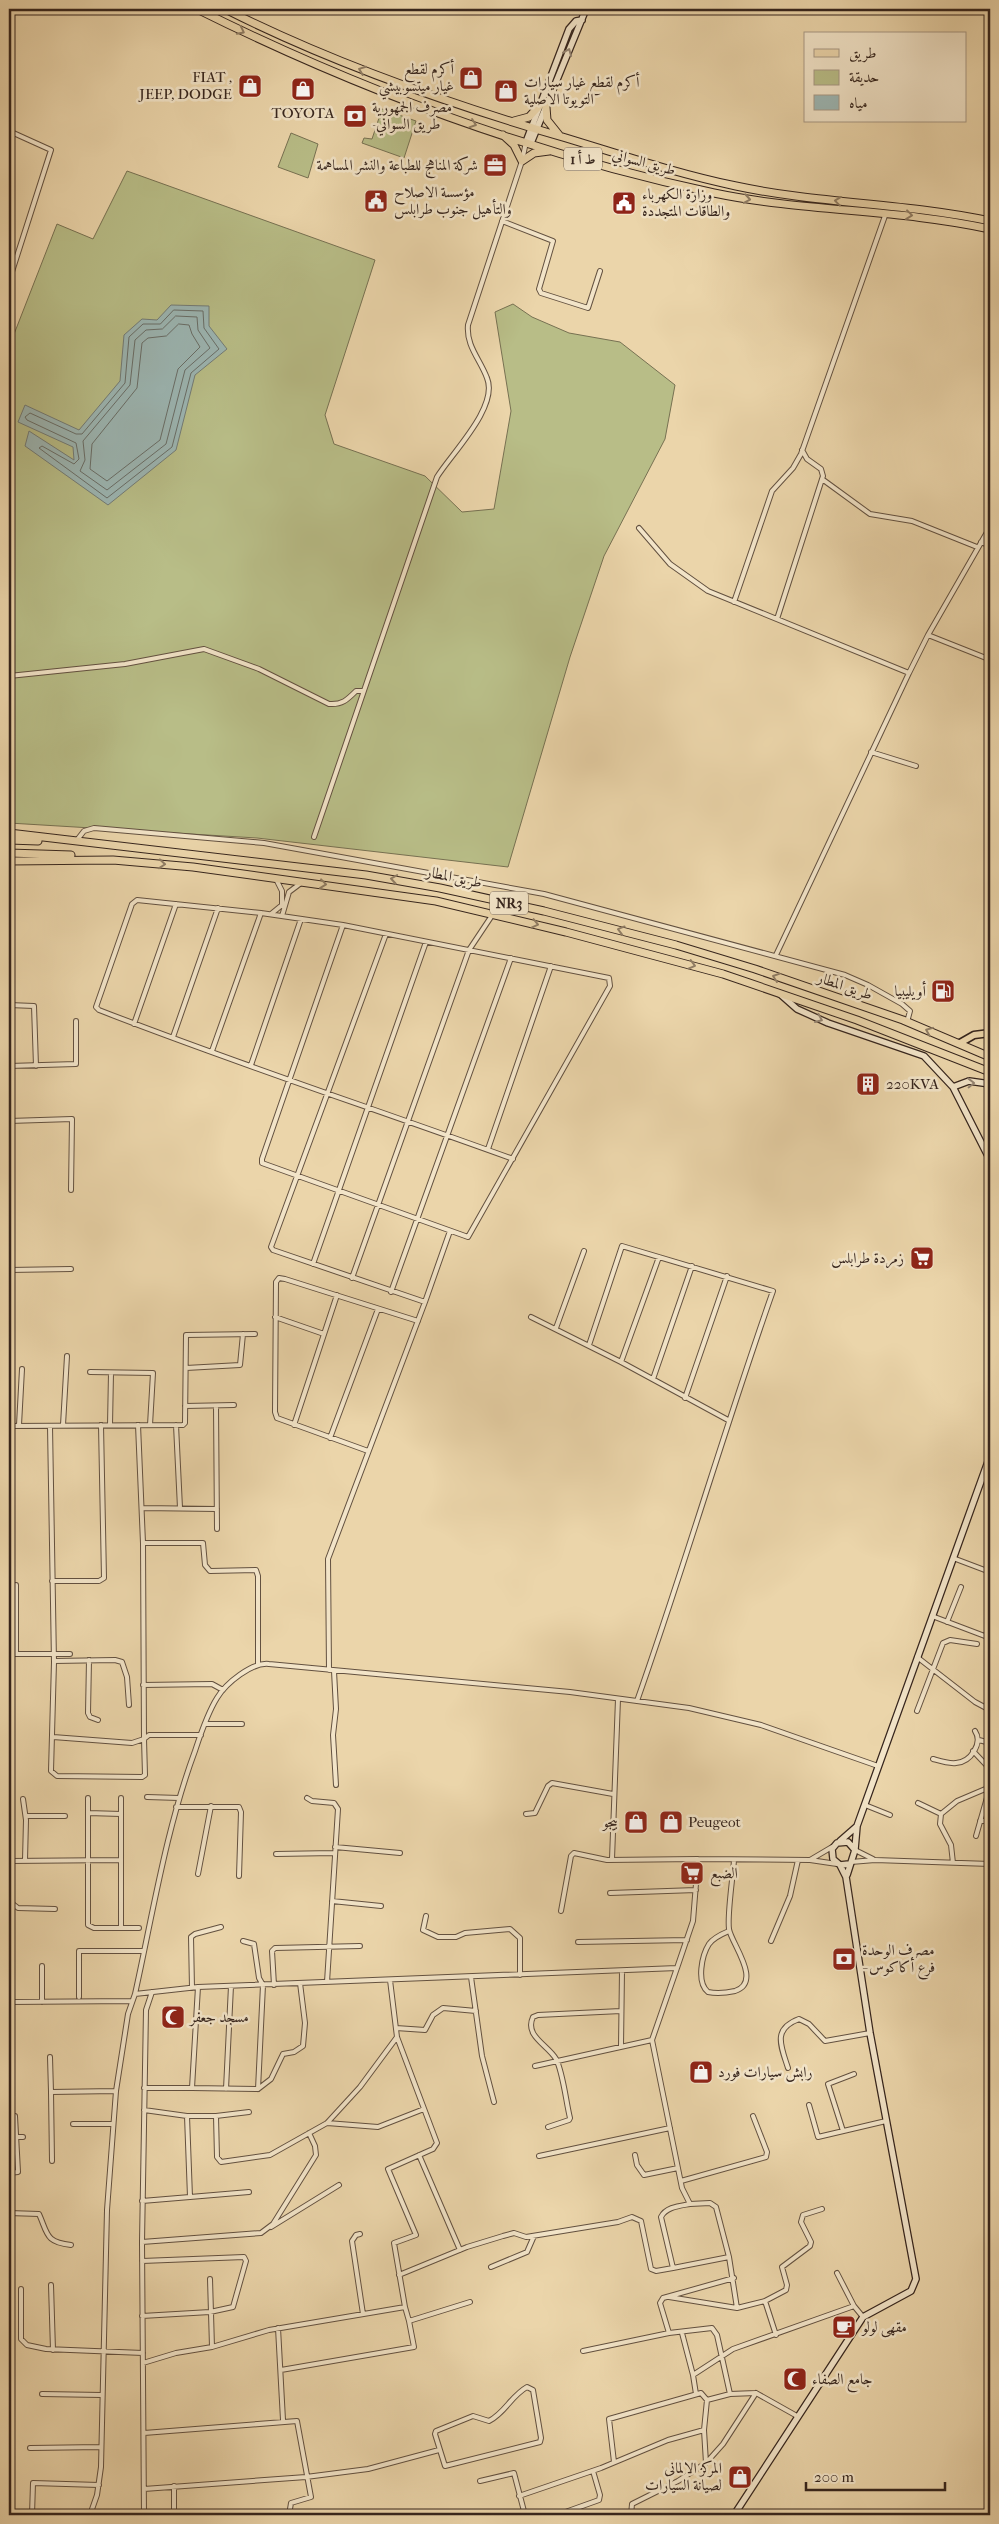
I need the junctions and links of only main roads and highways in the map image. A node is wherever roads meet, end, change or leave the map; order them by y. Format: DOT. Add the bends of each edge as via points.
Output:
graph roads {
  1 [pos="197,9"];
  2 [pos="225,9"];
  3 [pos="506,120"];
  4 [pos="501,133"];
  5 [pos="566,138"];
  6 [pos="556,151"];
  7 [pos="990,221"];
  8 [pos="990,229"];
  9 [pos="9,833"];
  10 [pos="9,840"];
  11 [pos="111,846"];
  12 [pos="9,854"];
  13 [pos="9,861"];
  14 [pos="135,862"];
  15 [pos="990,1033"];
  16 [pos="960,1043"];
  17 [pos="990,1057"];
  18 [pos="990,1072"];
  1 -- 4 [label="highway, طريق السواني / ط أ 1, one-way" via="320,66"];
  3 -- 2 [label="highway, طريق السواني / ط أ 1, one-way" via="462,107 324,55"];
  3 -- 5 [label="highway, طريق السواني / ط أ 1"];
  3 -- 5 [label="highway" via="522,120 543,106 550,127"];
  4 -- 6 [label="highway, طريق السواني / ط أ 1"];
  4 -- 6 [label="highway" via="522,159 540,151"];
  7 -- 5 [label="highway, طريق السواني / ط أ 1, one-way" via="737,186 674,171"];
  6 -- 8 [label="highway, طريق السواني / ط أ 1, one-way" via="722,195 783,205 944,220"];
  9 -- 11 [label="highway, طريق المطار / NR3"];
  10 -- 11 [label="highway"];
  16 -- 11 [label="highway, طريق المطار / NR3, one-way" via="755,969 610,927 408,881 307,866"];
  12 -- 14 [label="highway" via="55,854"];
  13 -- 14 [label="highway, طريق المطار / NR3"];
  14 -- 18 [label="highway, طريق المطار / NR3, one-way" via="415,897 493,914 723,974 898,1035"];
  15 -- 16 [label="main road" via="974,1035"];
  16 -- 17 [label="highway, طريق المطار / NR3"];
}
